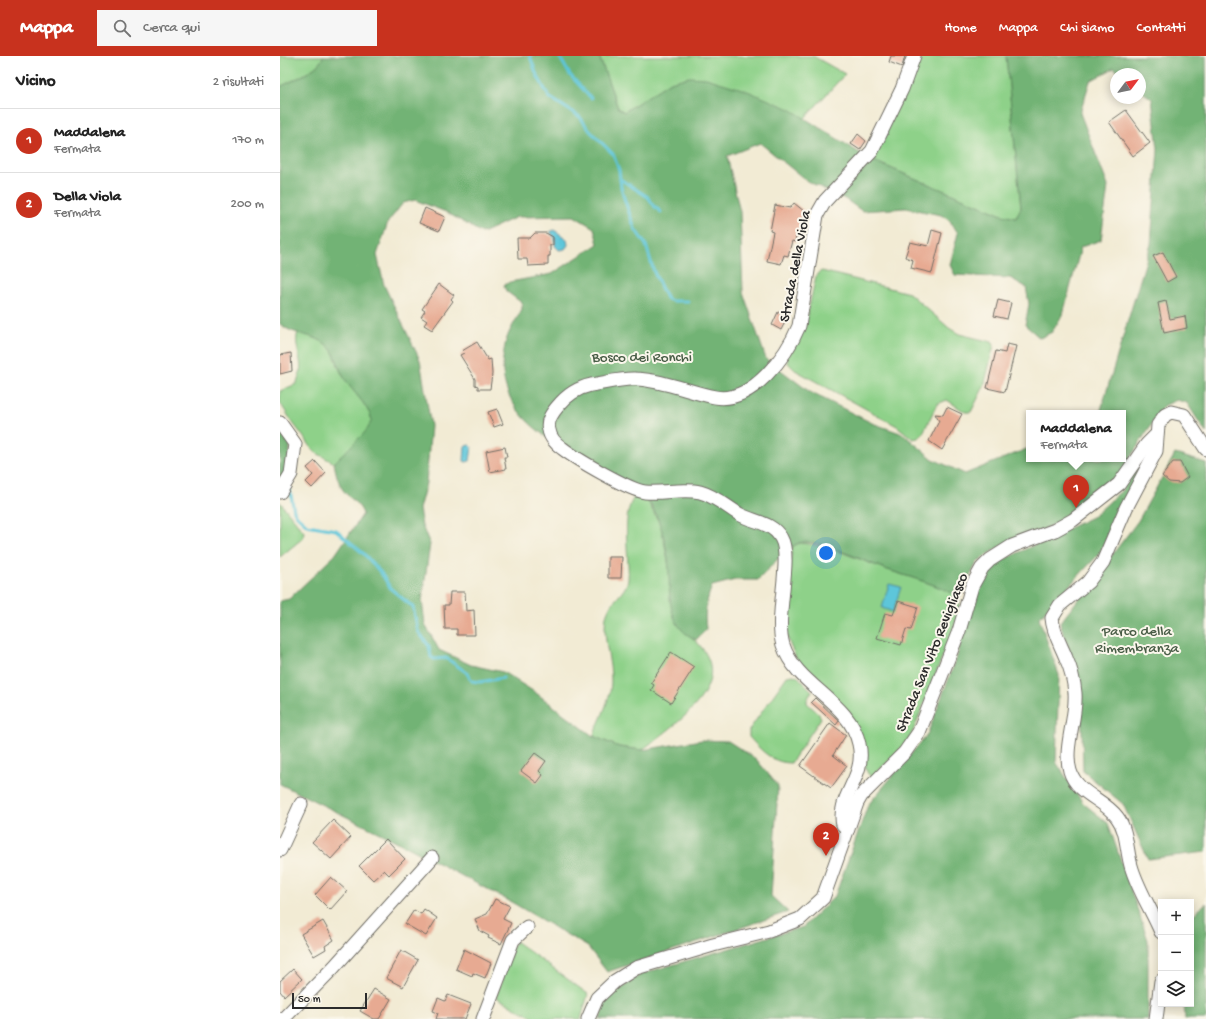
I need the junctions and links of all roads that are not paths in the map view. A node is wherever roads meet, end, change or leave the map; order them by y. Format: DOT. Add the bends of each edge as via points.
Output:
graph roads {
  1 [pos="914,56"];
  2 [pos="280,423"];
  3 [pos="1155,436"];
  4 [pos="1206,449"];
  5 [pos="280,492"];
  6 [pos="301,804"];
  7 [pos="848,829"];
  8 [pos="280,850"];
  9 [pos="432,858"];
  10 [pos="1158,926"];
  11 [pos="527,927"];
  12 [pos="1158,1004"];
  13 [pos="281,1019"];
  14 [pos="483,1019"];
  15 [pos="588,1019"];
  16 [pos="1156,1019"];
  1 -- 7 [label="street, Strada della Viola" via="902,89 872,151 826,201 817,215 799,326 791,342 767,375 745,391 726,398 634,379 588,386 569,394 548,421 551,437 560,448 627,486 644,492 688,491 707,495 738,513 771,527 782,539 785,555 780,623 783,646 801,674 848,719 859,741 861,753 858,773 842,810 843,825"];
  2 -- 5 [label="street" via="295,444 291,474"];
  3 -- 4 [label="street, Strada San Vito Revigliasco" via="1165,414 1178,412 1191,424"];
  3 -- 7 [label="street, Strada San Vito Revigliasco" via="1146,444 1119,484 1073,520 1055,530 1012,546 982,568 972,586 959,631 919,732 905,752 861,796 852,813"];
  3 -- 10 [label="street" via="1156,451 1126,508 1103,562 1088,582 1060,605 1052,618 1055,634 1067,659 1075,692 1068,762 1070,772 1075,782 1086,793 1112,810 1119,819 1124,830 1131,868"];
  6 -- 8 [label="street"];
  7 -- 15 [label="street, Strada San Vito Revigliasco" via="823,898 800,919 769,932 713,944 636,968 615,981 597,998"];
  9 -- 13 [label="street" via="334,967 285,1018"];
  11 -- 14 [label="street" via="513,940"];
  12 -- 16 [label="street"];
}
